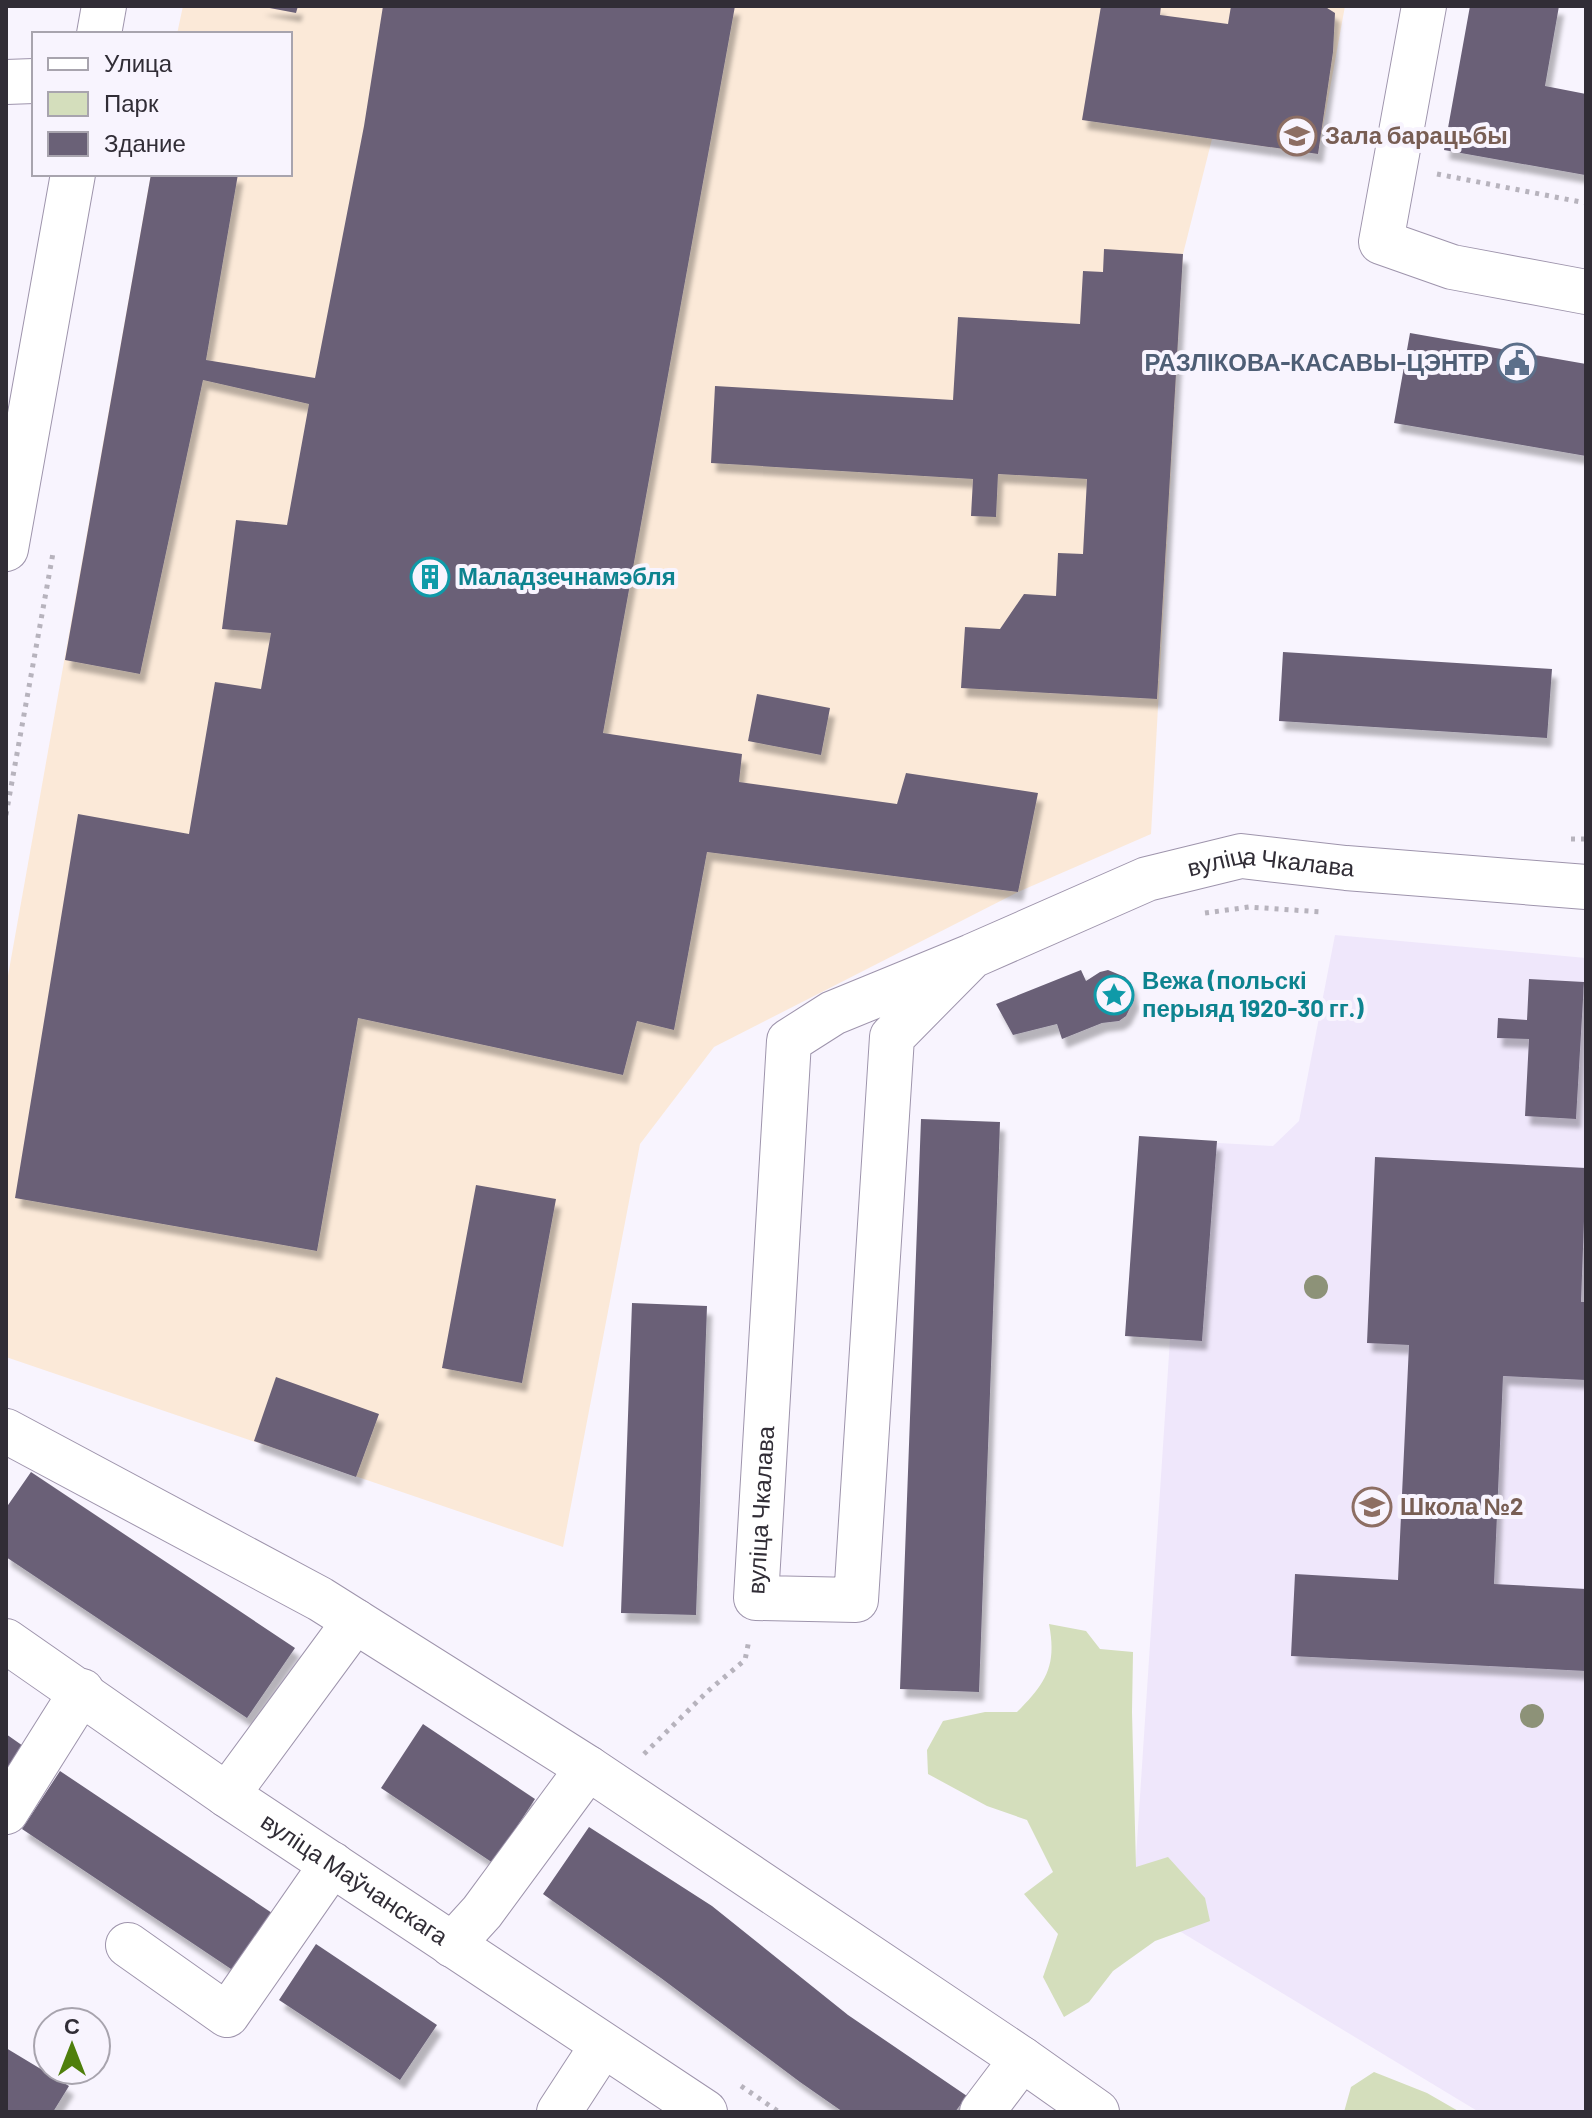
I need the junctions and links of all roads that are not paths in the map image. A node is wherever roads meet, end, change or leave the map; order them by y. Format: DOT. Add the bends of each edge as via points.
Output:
graph roads {
  1 [pos="104,6"];
  2 [pos="1424,6"];
  3 [pos="99,32"];
  4 [pos="32,81"];
  5 [pos="6,82"];
  6 [pos="73,176"];
  7 [pos="1586,292"];
  8 [pos="6,549"];
  9 [pos="1586,887"];
  10 [pos="972,956"];
  11 [pos="6,1431"];
  12 [pos="355,1621"];
  13 [pos="6,1641"];
  14 [pos="82,1691"];
  15 [pos="599,1776"];
  16 [pos="227,1795"];
  17 [pos="6,1812"];
  18 [pos="332,1864"];
  19 [pos="128,1945"];
  20 [pos="452,1945"];
  21 [pos="602,2046"];
  22 [pos="1022,2059"];
  23 [pos="559,2112"];
  24 [pos="705,2112"];
  25 [pos="982,2112"];
  26 [pos="1097,2112"];
  1 -- 3 [label="street"];
  2 -- 7 [label="street" via="1381,242 1452,267"];
  4 -- 5 [label="street"];
  6 -- 8 [label="street"];
  9 -- 10 [label="street, вуліца Чкалава" via="1241,856 1147,879"];
  10 -- 10 [label="street, вуліца Чкалава" via="833,1013 789,1041 756,1598 856,1600 892,1037"];
  11 -- 12 [label="street"];
  12 -- 15 [label="street"];
  12 -- 16 [label="street"];
  13 -- 14 [label="street, вуліца Маўчанскага"];
  14 -- 16 [label="street, вуліца Маўчанскага"];
  14 -- 17 [label="street"];
  15 -- 20 [label="street"];
  15 -- 22 [label="street"];
  16 -- 18 [label="street, вуліца Маўчанскага"];
  18 -- 19 [label="street" via="227,2015"];
  18 -- 20 [label="street, вуліца Маўчанскага"];
  20 -- 21 [label="street, вуліца Маўчанскага"];
  21 -- 23 [label="street"];
  21 -- 24 [label="street, вуліца Маўчанскага"];
  22 -- 25 [label="street"];
  22 -- 26 [label="street"];
}
